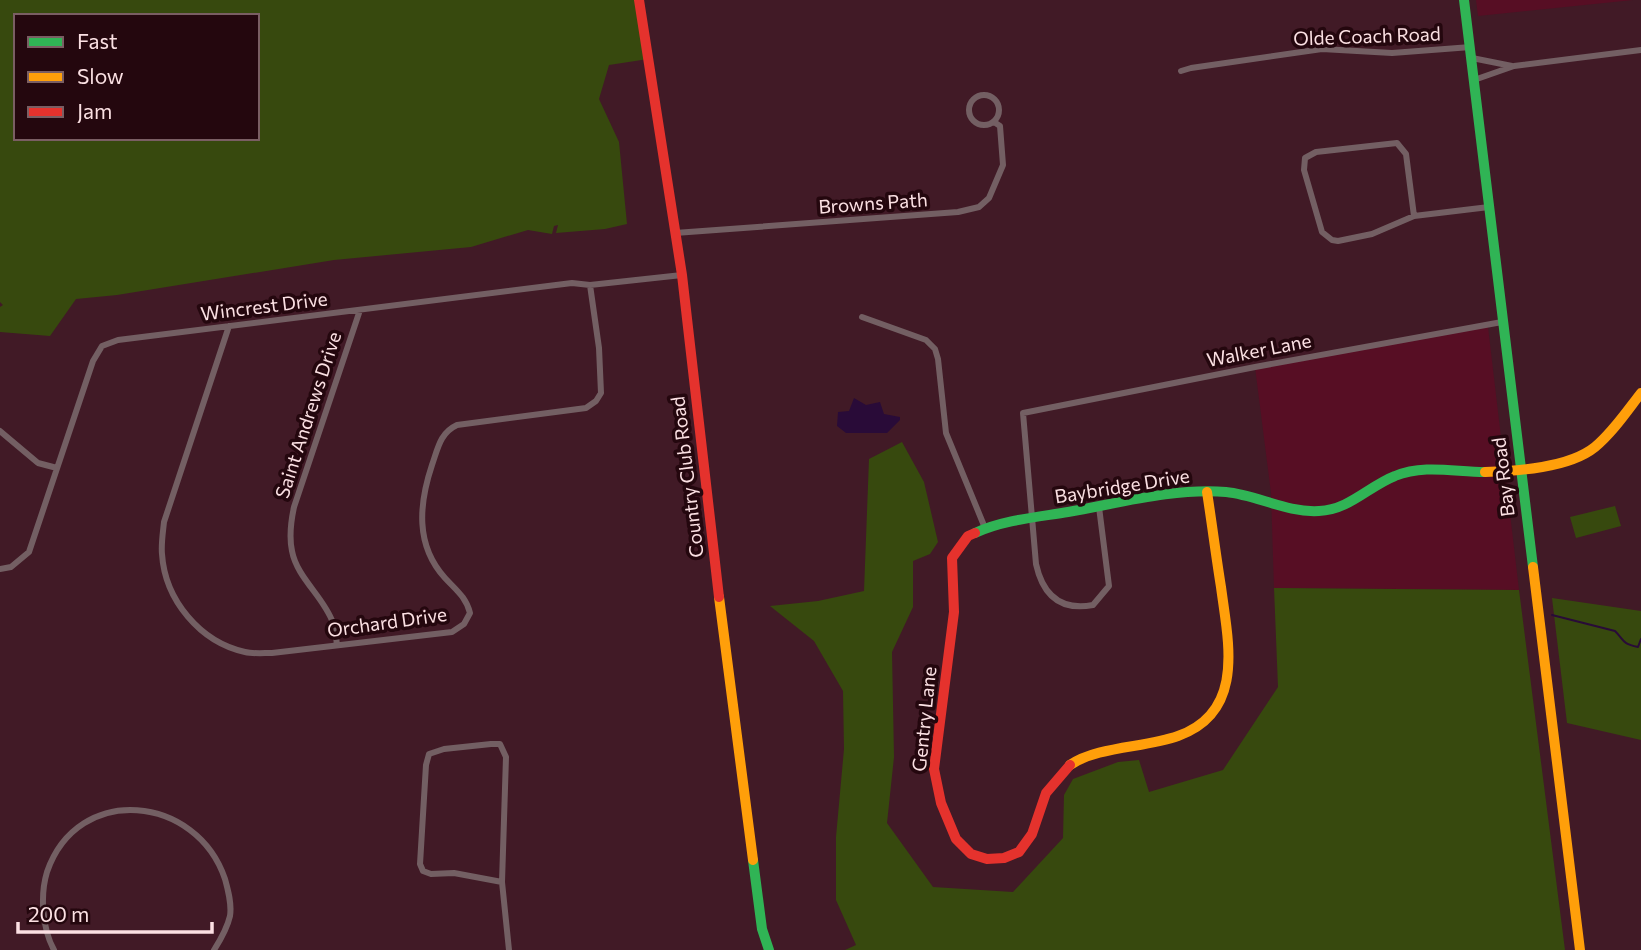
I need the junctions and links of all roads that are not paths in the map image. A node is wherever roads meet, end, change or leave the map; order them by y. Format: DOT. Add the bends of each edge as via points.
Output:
graph roads {
  1 [pos="639,0"];
  2 [pos="1464,0"];
  3 [pos="1471,47"];
  4 [pos="1641,50"];
  5 [pos="1472,58"];
  6 [pos="1514,66"];
  7 [pos="1181,71"];
  8 [pos="1474,80"];
  9 [pos="994,122"];
  10 [pos="1489,207"];
  11 [pos="1414,216"];
  12 [pos="675,233"];
  13 [pos="682,275"];
  14 [pos="590,285"];
  15 [pos="360,310"];
  16 [pos="862,317"];
  17 [pos="1502,322"];
  18 [pos="229,326"];
  19 [pos="1641,393"];
  20 [pos="1023,413"];
  21 [pos="0,432"];
  22 [pos="57,468"];
  23 [pos="1520,468"];
  24 [pos="1207,492"];
  25 [pos="1099,507"];
  26 [pos="1033,518"];
  27 [pos="985,528"];
  28 [pos="0,569"];
  29 [pos="337,645"];
  30 [pos="502,882"];
  31 [pos="54,950"];
  32 [pos="214,950"];
  33 [pos="509,950"];
  34 [pos="769,950"];
  35 [pos="1580,950"];
  1 -- 12 [label="street, Country Club Road"];
  2 -- 3 [label="street, Bay Road"];
  3 -- 5 [label="street, Bay Road"];
  3 -- 7 [label="street, Olde Coach Road" via="1392,53 1322,49"];
  4 -- 6 [label="street"];
  5 -- 6 [label="street"];
  5 -- 8 [label="street, Bay Road"];
  6 -- 8 [label="street"];
  8 -- 10 [label="street, Bay Road"];
  9 -- 9 [label="street, Browns Path" via="1000,111 996,100 986,94 974,98 969,109 972,120 983,125"];
  9 -- 12 [label="street, Browns Path" via="1000,126 1003,166 989,198 979,207"];
  10 -- 11 [label="street"];
  10 -- 17 [label="street, Bay Road"];
  11 -- 11 [label="street" via="1372,234 1338,241 1327,238 1304,170 1305,158 1317,152 1397,143 1406,154"];
  12 -- 13 [label="street, Country Club Road"];
  13 -- 14 [label="street, Wincrest Drive"];
  13 -- 34 [label="street, Country Club Road" via="762,929"];
  14 -- 15 [label="street, Wincrest Drive" via="572,283"];
  14 -- 29 [label="street, Orchard Drive" via="599,348 601,393 596,401 586,408 457,425 445,431 440,441 423,491 423,537 432,561 467,601 470,613 464,624 452,632"];
  15 -- 18 [label="street, Wincrest Drive"];
  15 -- 29 [label="street, Saint Andrews Drive" via="291,520 297,566 328,612"];
  16 -- 27 [label="street" via="926,340 935,349 946,433"];
  17 -- 20 [label="street, Walker Lane"];
  17 -- 23 [label="street, Bay Road"];
  18 -- 22 [label="street, Wincrest Drive" via="102,346"];
  18 -- 29 [label="street, Orchard Drive" via="164,522 162,554 168,585 182,611 203,631 246,652"];
  19 -- 23 [label="street, Baybridge Drive" via="1591,450 1558,463"];
  20 -- 26 [label="street, Baybridge Drive"];
  21 -- 22 [label="street" via="38,463"];
  22 -- 28 [label="street, Wincrest Drive" via="29,552 11,567"];
  23 -- 24 [label="street, Baybridge Drive" via="1403,472 1358,499 1322,511"];
  23 -- 35 [label="street, Bay Road"];
  24 -- 25 [label="street, Baybridge Drive"];
  24 -- 27 [label="street, Gentry Lane" via="1230,666 1217,705 1184,737 1076,760 1044,797 1023,849 1010,858 993,861 965,851 954,839 934,769 954,612 952,558 968,536"];
  25 -- 26 [label="street, Baybridge Drive"];
  25 -- 26 [label="street" via="1109,586 1093,605 1077,608 1055,599 1040,583"];
  26 -- 27 [label="street, Gentry Lane"];
  30 -- 30 [label="street" via="506,757 500,744 432,752 426,765 423,871"];
  30 -- 33 [label="street"];
  31 -- 32 [label="street" via="44,915 44,882 53,854 84,822 107,811 132,808 178,822 220,866 229,891 230,914"];
}
